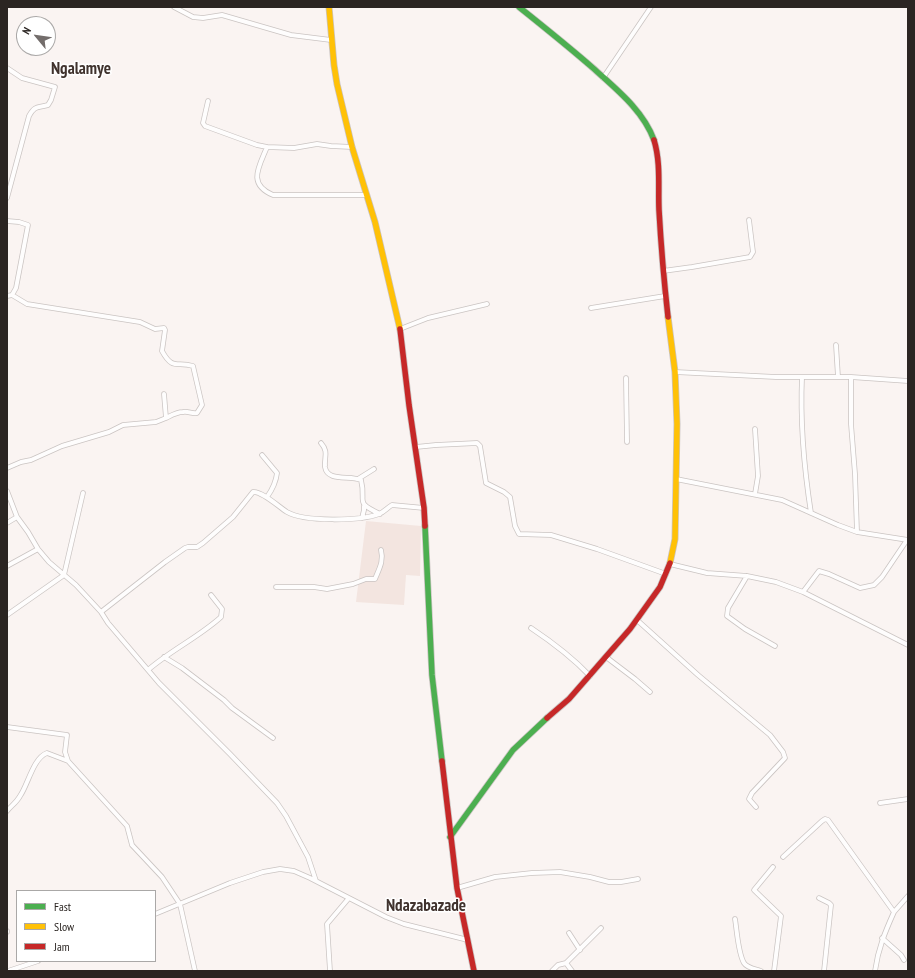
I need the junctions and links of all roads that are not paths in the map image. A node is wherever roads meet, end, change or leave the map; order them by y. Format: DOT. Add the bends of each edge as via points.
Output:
graph roads {
  1 [pos="174,7"];
  2 [pos="329,7"];
  3 [pos="519,7"];
  4 [pos="651,7"];
  5 [pos="331,40"];
  6 [pos="7,68"];
  7 [pos="603,78"];
  8 [pos="208,101"];
  9 [pos="267,147"];
  10 [pos="352,147"];
  11 [pos="366,195"];
  12 [pos="7,198"];
  13 [pos="749,220"];
  14 [pos="7,222"];
  15 [pos="662,271"];
  16 [pos="12,295"];
  17 [pos="7,296"];
  18 [pos="665,296"];
  19 [pos="487,304"];
  20 [pos="591,308"];
  21 [pos="400,329"];
  22 [pos="836,345"];
  23 [pos="675,372"];
  24 [pos="838,376"];
  25 [pos="802,377"];
  26 [pos="851,377"];
  27 [pos="626,378"];
  28 [pos="908,381"];
  29 [pos="164,394"];
  30 [pos="166,418"];
  31 [pos="755,429"];
  32 [pos="627,442"];
  33 [pos="321,443"];
  34 [pos="416,447"];
  35 [pos="262,455"];
  36 [pos="7,468"];
  37 [pos="374,469"];
  38 [pos="358,479"];
  39 [pos="676,479"];
  40 [pos="7,491"];
  41 [pos="84,493"];
  42 [pos="755,494"];
  43 [pos="266,497"];
  44 [pos="364,506"];
  45 [pos="424,508"];
  46 [pos="811,513"];
  47 [pos="380,514"];
  48 [pos="17,517"];
  49 [pos="362,518"];
  50 [pos="7,523"];
  51 [pos="857,532"];
  52 [pos="908,540"];
  53 [pos="38,549"];
  54 [pos="381,550"];
  55 [pos="670,564"];
  56 [pos="7,566"];
  57 [pos="666,574"];
  58 [pos="64,575"];
  59 [pos="747,576"];
  60 [pos="276,587"];
  61 [pos="803,592"];
  62 [pos="211,595"];
  63 [pos="101,612"];
  64 [pos="7,615"];
  65 [pos="637,620"];
  66 [pos="531,628"];
  67 [pos="908,645"];
  68 [pos="775,646"];
  69 [pos="164,657"];
  70 [pos="606,657"];
  71 [pos="148,670"];
  72 [pos="590,676"];
  73 [pos="650,692"];
  74 [pos="7,726"];
  75 [pos="273,738"];
  76 [pos="68,761"];
  77 [pos="908,799"];
  78 [pos="880,803"];
  79 [pos="756,807"];
  80 [pos="7,811"];
  81 [pos="450,837"];
  82 [pos="783,857"];
  83 [pos="773,867"];
  84 [pos="638,879"];
  85 [pos="316,881"];
  86 [pos="457,888"];
  87 [pos="908,896"];
  88 [pos="349,898"];
  89 [pos="819,898"];
  90 [pos="180,904"];
  91 [pos="894,912"];
  92 [pos="156,914"];
  93 [pos="735,919"];
  94 [pos="602,928"];
  95 [pos="569,933"];
  96 [pos="882,938"];
  97 [pos="468,940"];
  98 [pos="580,950"];
  99 [pos="904,960"];
  100 [pos="36,962"];
  101 [pos="566,963"];
  102 [pos="23,969"];
  103 [pos="8,971"];
  104 [pos="195,971"];
  105 [pos="330,971"];
  106 [pos="474,971"];
  107 [pos="552,971"];
  108 [pos="572,971"];
  109 [pos="761,971"];
  110 [pos="774,971"];
  111 [pos="824,971"];
  112 [pos="875,971"];
  1 -- 5 [label="street" via="193,16 204,18 222,15 291,35"];
  2 -- 5 [label="street"];
  3 -- 7 [label="street"];
  4 -- 7 [label="street"];
  5 -- 10 [label="street" via="337,84"];
  6 -- 12 [label="street" via="22,78 55,87 48,105 38,106 29,116"];
  7 -- 15 [label="street" via="619,91 647,125 658,153"];
  8 -- 9 [label="street" via="203,122 205,126"];
  9 -- 10 [label="street" via="294,148 317,144"];
  9 -- 11 [label="street" via="256,177 264,192 272,195"];
  10 -- 11 [label="street"];
  11 -- 21 [label="street" via="375,222"];
  13 -- 15 [label="street" via="753,252 750,257"];
  14 -- 16 [label="street" via="19,222 28,226 16,288"];
  15 -- 18 [label="street"];
  16 -- 17 [label="street"];
  16 -- 30 [label="street" via="27,304 140,322 155,329 164,328 162,351 167,360 193,366 202,405 193,414 177,413"];
  18 -- 20 [label="street"];
  18 -- 23 [label="street"];
  19 -- 21 [label="street" via="428,318"];
  21 -- 34 [label="street" via="408,405"];
  22 -- 24 [label="street"];
  23 -- 25 [label="street"];
  23 -- 39 [label="street"];
  24 -- 25 [label="street"];
  24 -- 26 [label="street"];
  25 -- 46 [label="street" via="804,453"];
  26 -- 28 [label="street"];
  26 -- 51 [label="street"];
  27 -- 32 [label="street"];
  29 -- 30 [label="street"];
  30 -- 36 [label="street" via="156,422 123,425"];
  31 -- 42 [label="street" via="758,476"];
  33 -- 38 [label="street" via="325,448 328,474"];
  34 -- 45 [label="street"];
  34 -- 57 [label="street" via="477,443 480,446 486,483 510,497 519,534 551,534"];
  35 -- 43 [label="street" via="277,473 273,487"];
  37 -- 38 [label="street"];
  38 -- 44 [label="street" via="362,485"];
  39 -- 42 [label="street"];
  39 -- 55 [label="street" via="675,539"];
  40 -- 48 [label="street"];
  41 -- 58 [label="street"];
  42 -- 46 [label="street" via="782,500"];
  43 -- 49 [label="street" via="288,513 300,517 348,520"];
  43 -- 63 [label="street" via="256,491 253,492 233,517 203,543 197,547 184,548"];
  44 -- 47 [label="street"];
  44 -- 49 [label="street"];
  45 -- 47 [label="street" via="392,505"];
  45 -- 81 [label="street" via="432,675"];
  46 -- 51 [label="street"];
  47 -- 49 [label="street"];
  48 -- 50 [label="street"];
  48 -- 53 [label="street"];
  51 -- 52 [label="street"];
  52 -- 61 [label="street" via="874,585 860,588 818,571"];
  53 -- 56 [label="street"];
  53 -- 58 [label="street"];
  54 -- 60 [label="street" via="383,557 375,579 327,589"];
  55 -- 57 [label="street"];
  55 -- 59 [label="street" via="707,573"];
  57 -- 65 [label="street"];
  58 -- 63 [label="street"];
  58 -- 64 [label="street"];
  59 -- 61 [label="street" via="776,582"];
  59 -- 68 [label="street" via="728,608 727,616"];
  61 -- 67 [label="street"];
  62 -- 69 [label="street" via="222,609 221,617"];
  63 -- 71 [label="street"];
  65 -- 70 [label="street"];
  65 -- 79 [label="street" via="770,735 783,752 785,758 749,799"];
  66 -- 72 [label="street"];
  69 -- 71 [label="street"];
  69 -- 75 [label="street"];
  70 -- 72 [label="street"];
  70 -- 73 [label="street"];
  71 -- 85 [label="street" via="277,803 308,857"];
  72 -- 81 [label="street" via="569,699 512,750"];
  74 -- 76 [label="street" via="67,735"];
  76 -- 80 [label="street" via="47,753 43,754 20,796"];
  76 -- 90 [label="street" via="127,826 132,845 162,877"];
  77 -- 78 [label="street"];
  81 -- 86 [label="street"];
  82 -- 91 [label="street" via="826,819"];
  83 -- 110 [label="street" via="754,890 781,916"];
  84 -- 86 [label="street" via="609,882 560,872 532,872"];
  85 -- 88 [label="street"];
  85 -- 90 [label="street" via="294,871 262,872"];
  86 -- 97 [label="street"];
  87 -- 91 [label="street"];
  88 -- 97 [label="street" via="398,922"];
  88 -- 105 [label="street" via="327,924"];
  89 -- 111 [label="street" via="831,905"];
  90 -- 92 [label="street"];
  90 -- 104 [label="street"];
  91 -- 96 [label="street"];
  93 -- 109 [label="street" via="744,963"];
  94 -- 98 [label="street"];
  95 -- 98 [label="street"];
  96 -- 99 [label="street"];
  96 -- 112 [label="street"];
  97 -- 106 [label="street"];
  98 -- 101 [label="street"];
  100 -- 102 [label="street"];
  101 -- 107 [label="street" via="558,965"];
  101 -- 108 [label="street"];
  102 -- 103 [label="street"];
}
